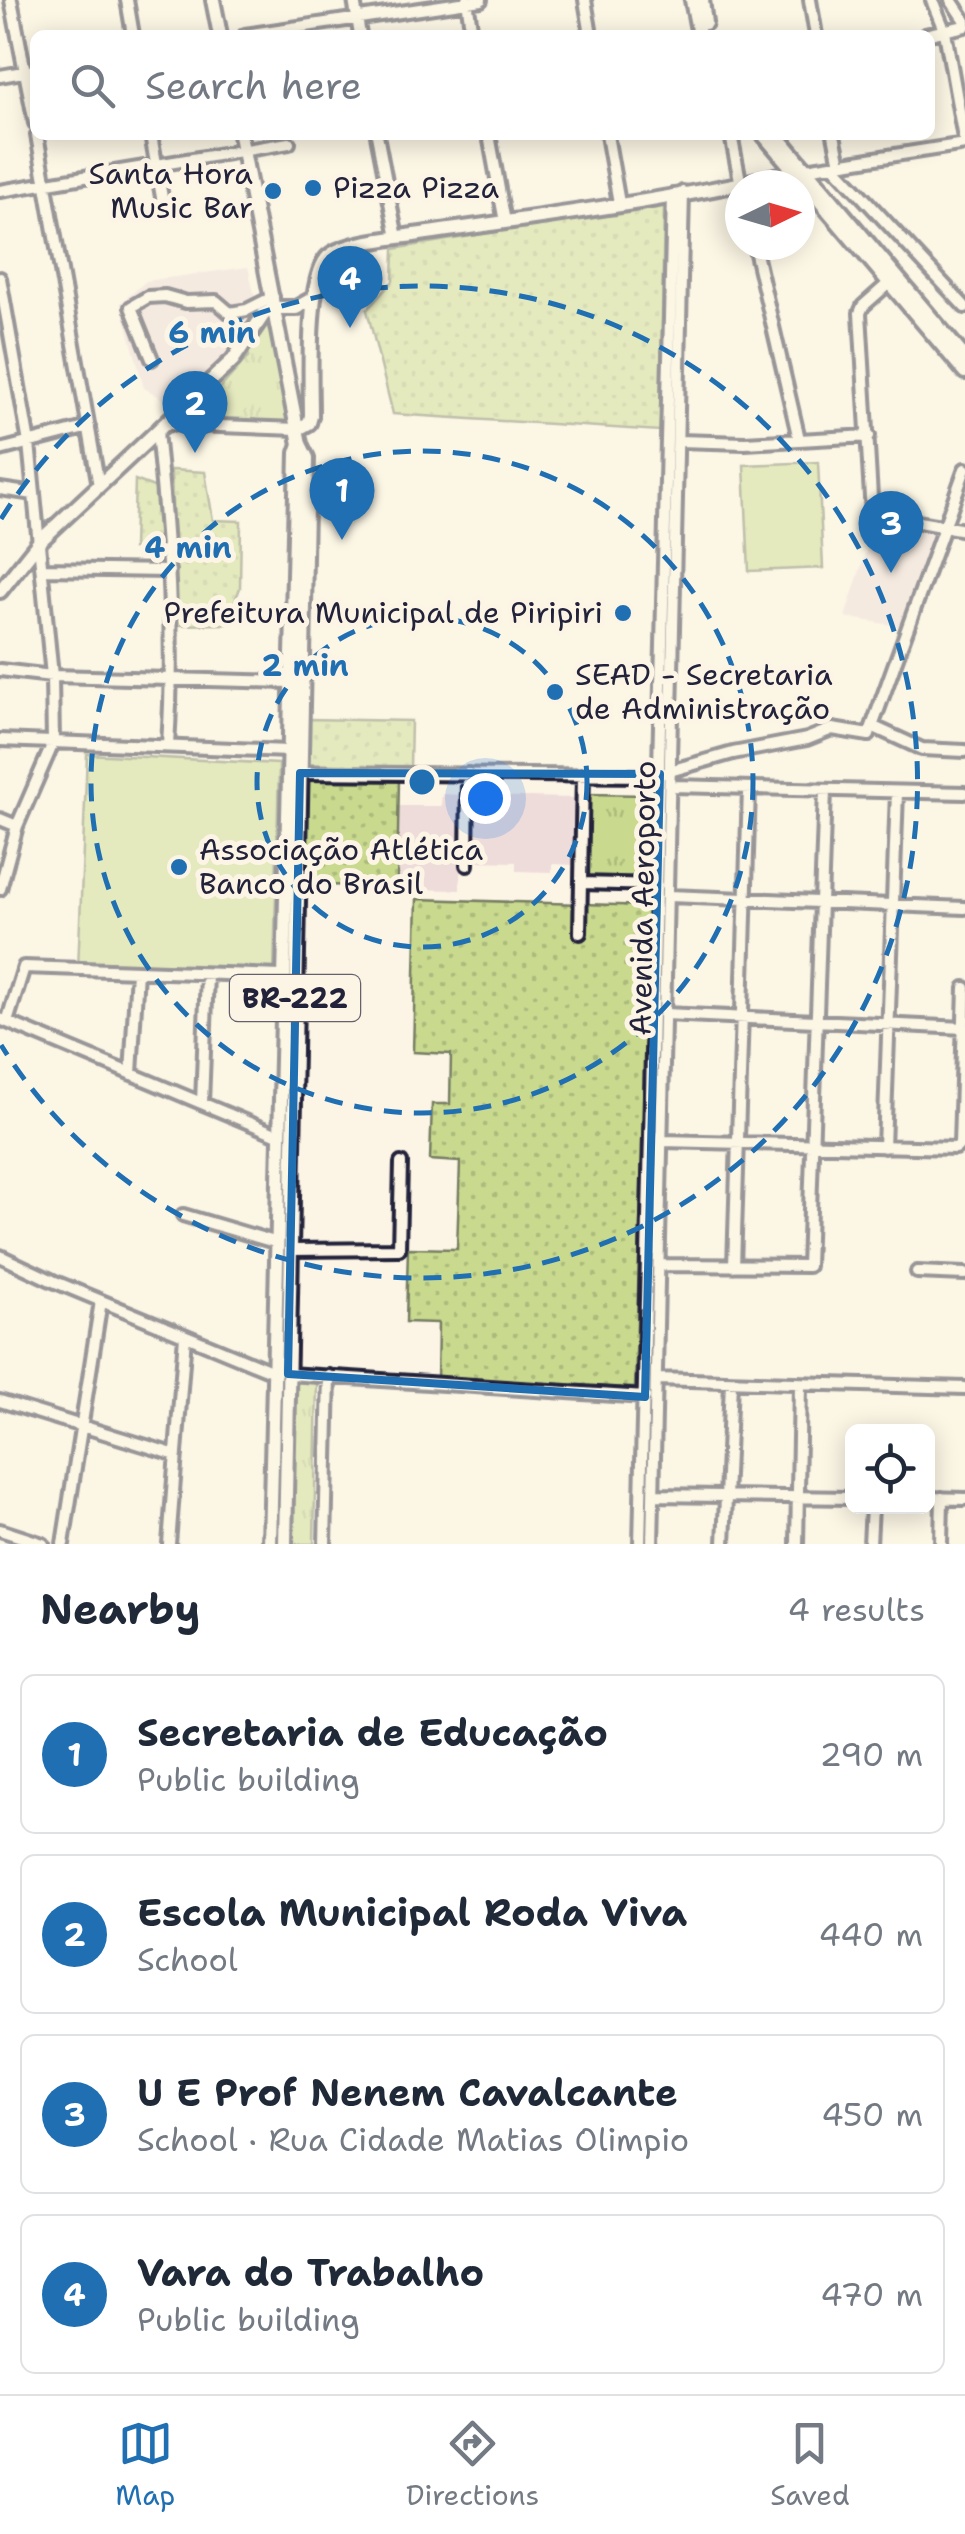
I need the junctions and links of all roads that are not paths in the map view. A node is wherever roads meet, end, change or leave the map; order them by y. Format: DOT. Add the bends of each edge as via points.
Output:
graph roads {
  1 [pos="11,0"];
  2 [pos="127,0"];
  3 [pos="213,0"];
  4 [pos="354,0"];
  5 [pos="481,0"];
  6 [pos="585,0"];
  7 [pos="692,0"];
  8 [pos="702,0"];
  9 [pos="810,0"];
  10 [pos="932,0"];
  11 [pos="951,0"];
  12 [pos="467,1"];
  13 [pos="358,20"];
  14 [pos="965,24"];
  15 [pos="132,30"];
  16 [pos="219,30"];
  17 [pos="283,30"];
  18 [pos="359,30"];
  19 [pos="471,30"];
  20 [pos="590,30"];
  21 [pos="698,30"];
  22 [pos="706,30"];
  23 [pos="815,30"];
  24 [pos="945,32"];
  25 [pos="935,34"];
  26 [pos="30,71"];
  27 [pos="0,76"];
  28 [pos="38,140"];
  29 [pos="152,140"];
  30 [pos="241,140"];
  31 [pos="378,140"];
  32 [pos="490,140"];
  33 [pos="609,140"];
  34 [pos="732,140"];
  35 [pos="769,140"];
  36 [pos="780,140"];
  37 [pos="835,140"];
  38 [pos="289,144"];
  39 [pos="965,144"];
  40 [pos="244,152"];
  41 [pos="837,164"];
  42 [pos="157,167"];
  43 [pos="738,170"];
  44 [pos="801,170"];
  45 [pos="46,184"];
  46 [pos="815,186"];
  47 [pos="725,187"];
  48 [pos="815,188"];
  49 [pos="0,191"];
  50 [pos="678,194"];
  51 [pos="163,203"];
  52 [pos="618,204"];
  53 [pos="505,222"];
  54 [pos="397,238"];
  55 [pos="758,260"];
  56 [pos="0,278"];
  57 [pos="889,283"];
  58 [pos="314,298"];
  59 [pos="274,302"];
  60 [pos="965,307"];
  61 [pos="296,308"];
  62 [pos="312,318"];
  63 [pos="5,343"];
  64 [pos="965,358"];
  65 [pos="152,360"];
  66 [pos="965,372"];
  67 [pos="89,427"];
  68 [pos="162,428"];
  69 [pos="869,436"];
  70 [pos="800,439"];
  71 [pos="679,441"];
  72 [pos="29,442"];
  73 [pos="300,444"];
  74 [pos="0,450"];
  75 [pos="965,469"];
  76 [pos="99,486"];
  77 [pos="0,489"];
  78 [pos="34,494"];
  79 [pos="946,527"];
  80 [pos="965,530"];
  81 [pos="39,542"];
  82 [pos="43,569"];
  83 [pos="169,572"];
  84 [pos="0,591"];
  85 [pos="0,670"];
  86 [pos="52,676"];
  87 [pos="172,679"];
  88 [pos="290,682"];
  89 [pos="872,731"];
  90 [pos="0,740"];
  91 [pos="54,743"];
  92 [pos="168,745"];
  93 [pos="288,751"];
  94 [pos="965,751"];
  95 [pos="300,773"];
  96 [pos="665,773"];
  97 [pos="468,774"];
  98 [pos="582,775"];
  99 [pos="672,786"];
  100 [pos="749,789"];
  101 [pos="824,790"];
  102 [pos="897,792"];
  103 [pos="965,792"];
  104 [pos="0,819"];
  105 [pos="17,826"];
  106 [pos="467,865"];
  107 [pos="580,883"];
  108 [pos="657,885"];
  109 [pos="0,889"];
  110 [pos="668,896"];
  111 [pos="746,900"];
  112 [pos="819,902"];
  113 [pos="893,905"];
  114 [pos="965,908"];
  115 [pos="290,932"];
  116 [pos="580,933"];
  117 [pos="138,971"];
  118 [pos="207,974"];
  119 [pos="282,976"];
  120 [pos="965,988"];
  121 [pos="665,1014"];
  122 [pos="742,1018"];
  123 [pos="4,1021"];
  124 [pos="816,1021"];
  125 [pos="888,1024"];
  126 [pos="965,1028"];
  127 [pos="131,1074"];
  128 [pos="202,1104"];
  129 [pos="278,1135"];
  130 [pos="663,1141"];
  131 [pos="739,1143"];
  132 [pos="811,1145"];
  133 [pos="884,1147"];
  134 [pos="402,1163"];
  135 [pos="183,1215"];
  136 [pos="284,1247"];
  137 [pos="0,1256"];
  138 [pos="660,1265"];
  139 [pos="734,1266"];
  140 [pos="917,1272"];
  141 [pos="965,1274"];
  142 [pos="101,1301"];
  143 [pos="185,1336"];
  144 [pos="282,1373"];
  145 [pos="329,1376"];
  146 [pos="656,1379"];
  147 [pos="731,1382"];
  148 [pos="800,1384"];
  149 [pos="965,1388"];
  150 [pos="645,1397"];
  151 [pos="0,1402"];
  152 [pos="82,1427"];
  153 [pos="176,1455"];
  154 [pos="654,1495"];
  155 [pos="726,1496"];
  156 [pos="798,1498"];
  157 [pos="845,1498"];
  158 [pos="935,1498"];
  159 [pos="942,1498"];
  160 [pos="965,1499"];
  161 [pos="872,1514"];
  162 [pos="0,1530"];
  163 [pos="43,1544"];
  164 [pos="63,1544"];
  165 [pos="169,1544"];
  166 [pos="270,1544"];
  167 [pos="285,1544"];
  168 [pos="325,1544"];
  169 [pos="640,1544"];
  170 [pos="652,1544"];
  171 [pos="724,1544"];
  172 [pos="797,1544"];
  173 [pos="870,1544"];
  174 [pos="941,1544"];
  1 -- 26 [label="street"];
  2 -- 15 [label="street"];
  3 -- 16 [label="main road"];
  4 -- 13 [label="street"];
  5 -- 12 [label="street"];
  6 -- 20 [label="street"];
  7 -- 21 [label="main road"];
  8 -- 22 [label="main road"];
  9 -- 23 [label="street"];
  10 -- 24 [label="street"];
  11 -- 14 [label="street"];
  12 -- 13 [label="street"];
  12 -- 19 [label="street"];
  13 -- 17 [label="street"];
  13 -- 18 [label="street"];
  14 -- 24 [label="street"];
  24 -- 25 [label="street"];
  24 -- 39 [label="street"];
  26 -- 27 [label="street"];
  28 -- 45 [label="street"];
  29 -- 42 [label="street"];
  30 -- 40 [label="main road, BR-222"];
  31 -- 54 [label="street"];
  32 -- 53 [label="street"];
  33 -- 52 [label="street"];
  34 -- 43 [label="street"];
  35 -- 44 [label="main road"];
  36 -- 44 [label="main road"];
  37 -- 41 [label="street"];
  38 -- 40 [label="street"];
  39 -- 41 [label="street"];
  40 -- 42 [label="street"];
  40 -- 59 [label="main road, BR-222"];
  41 -- 44 [label="street"];
  41 -- 60 [label="street"];
  42 -- 45 [label="street"];
  42 -- 51 [label="street"];
  45 -- 49 [label="street"];
  45 -- 67 [label="street"];
  46 -- 64 [label="main road"];
  47 -- 50 [label="main road"];
  48 -- 57 [label="main road"];
  50 -- 52 [label="main road"];
  50 -- 71 [label="street, Avenida Aeroporto"];
  50 -- 96 [label="street, Avenida Aeroporto"];
  52 -- 53 [label="main road"];
  53 -- 54 [label="main road"];
  54 -- 58 [label="main road" via="353,248 322,267"];
  55 -- 70 [label="street"];
  56 -- 63 [label="street"];
  57 -- 66 [label="main road"];
  57 -- 69 [label="street" via="861,310"];
  58 -- 61 [label="main road"];
  58 -- 62 [label="main road"];
  59 -- 61 [label="main road"];
  59 -- 65 [label="street" via="230,313 216,302 148,297 131,308"];
  59 -- 68 [label="main road" via="233,360"];
  59 -- 73 [label="main road, BR-222"];
  61 -- 62 [label="main road"];
  62 -- 73 [label="main road" via="311,416"];
  63 -- 72 [label="street"];
  67 -- 72 [label="street"];
  67 -- 76 [label="street"];
  68 -- 73 [label="street"];
  68 -- 76 [label="main road"];
  68 -- 83 [label="street"];
  69 -- 70 [label="street"];
  69 -- 79 [label="street" via="876,517"];
  70 -- 71 [label="street"];
  71 -- 96 [label="street, Avenida Aeroporto"];
  72 -- 74 [label="street"];
  72 -- 78 [label="street"];
  73 -- 88 [label="main road, BR-222"];
  73 -- 95 [label="main road, BR-222"];
  75 -- 79 [label="street"];
  76 -- 81 [label="main road"];
  77 -- 78 [label="street"];
  78 -- 81 [label="street"];
  79 -- 80 [label="street"];
  79 -- 89 [label="street"];
  81 -- 82 [label="street"];
  81 -- 84 [label="main road"];
  82 -- 83 [label="street"];
  82 -- 86 [label="street"];
  83 -- 87 [label="street"];
  85 -- 86 [label="street"];
  86 -- 87 [label="street"];
  86 -- 91 [label="street"];
  87 -- 88 [label="street"];
  87 -- 92 [label="street"];
  88 -- 93 [label="main road, BR-222"];
  89 -- 94 [label="street" via="922,749"];
  89 -- 96 [label="street" via="832,728 808,740"];
  90 -- 91 [label="street"];
  91 -- 92 [label="street"];
  91 -- 105 [label="street"];
  92 -- 93 [label="street"];
  93 -- 115 [label="main road, BR-222"];
  95 -- 97 [label="street"];
  95 -- 115 [label="main road, BR-222"];
  96 -- 98 [label="street"];
  96 -- 99 [label="street, Avenida Aeroporto"];
  96 -- 108 [label="street, Avenida Aeroporto"];
  97 -- 98 [label="street"];
  97 -- 106 [label="street"];
  98 -- 107 [label="street"];
  99 -- 100 [label="street"];
  99 -- 110 [label="street, Avenida Aeroporto"];
  100 -- 101 [label="street"];
  100 -- 111 [label="street"];
  101 -- 102 [label="street"];
  101 -- 112 [label="street"];
  102 -- 103 [label="street"];
  102 -- 113 [label="street"];
  104 -- 105 [label="street"];
  105 -- 109 [label="street"];
  107 -- 108 [label="street"];
  107 -- 116 [label="street"];
  108 -- 150 [label="street, Avenida Aeroporto"];
  110 -- 111 [label="street"];
  110 -- 121 [label="street, Avenida Aeroporto"];
  111 -- 112 [label="street"];
  111 -- 122 [label="street"];
  112 -- 113 [label="street"];
  112 -- 124 [label="street"];
  113 -- 114 [label="street"];
  113 -- 125 [label="street"];
  115 -- 119 [label="main road, BR-222"];
  115 -- 136 [label="main road, BR-222"];
  117 -- 118 [label="street"];
  117 -- 123 [label="street" via="24,967"];
  117 -- 127 [label="street"];
  118 -- 119 [label="street"];
  118 -- 128 [label="street"];
  119 -- 129 [label="main road, BR-222"];
  120 -- 126 [label="street"];
  121 -- 122 [label="street"];
  121 -- 130 [label="street, Avenida Aeroporto"];
  122 -- 124 [label="street"];
  122 -- 131 [label="street"];
  123 -- 127 [label="street"];
  124 -- 125 [label="street"];
  124 -- 132 [label="street"];
  125 -- 126 [label="street"];
  125 -- 133 [label="street"];
  126 -- 133 [label="street" via="958,1146"];
  127 -- 128 [label="street"];
  128 -- 129 [label="street"];
  129 -- 136 [label="main road, BR-222"];
  130 -- 131 [label="street"];
  130 -- 138 [label="street, Avenida Aeroporto"];
  131 -- 132 [label="street"];
  131 -- 139 [label="street"];
  132 -- 133 [label="street"];
  132 -- 139 [label="street" via="808,1266"];
  134 -- 136 [label="street" via="399,1249"];
  135 -- 136 [label="street"];
  136 -- 144 [label="main road, BR-222"];
  137 -- 142 [label="street"];
  138 -- 139 [label="street"];
  138 -- 146 [label="street, Avenida Aeroporto"];
  140 -- 141 [label="street"];
  142 -- 143 [label="street"];
  142 -- 152 [label="street"];
  143 -- 144 [label="street"];
  143 -- 153 [label="street"];
  144 -- 145 [label="street"];
  144 -- 166 [label="main road, BR-222"];
  144 -- 167 [label="main road, BR-222"];
  145 -- 150 [label="street"];
  145 -- 168 [label="street"];
  146 -- 147 [label="street"];
  146 -- 154 [label="street, Avenida Aeroporto"];
  147 -- 148 [label="street"];
  147 -- 155 [label="street"];
  148 -- 149 [label="street"];
  148 -- 156 [label="street"];
  150 -- 169 [label="street, Avenida Aeroporto"];
  151 -- 152 [label="street"];
  152 -- 153 [label="street"];
  152 -- 164 [label="street"];
  153 -- 165 [label="street"];
  154 -- 155 [label="street"];
  154 -- 170 [label="street, Avenida Aeroporto"];
  155 -- 156 [label="street"];
  155 -- 171 [label="street"];
  156 -- 157 [label="street"];
  156 -- 172 [label="street"];
  158 -- 159 [label="street"];
  159 -- 160 [label="street"];
  159 -- 174 [label="street"];
  161 -- 173 [label="street"];
  162 -- 163 [label="street"];
}
